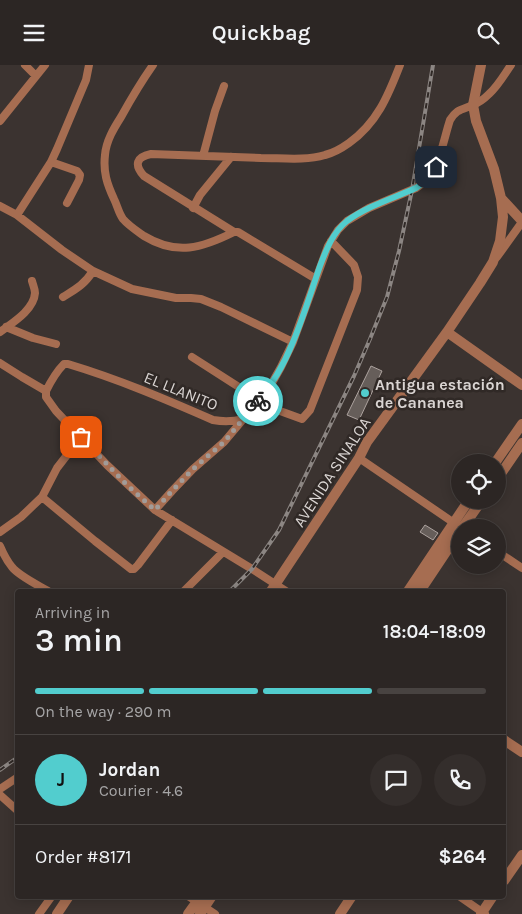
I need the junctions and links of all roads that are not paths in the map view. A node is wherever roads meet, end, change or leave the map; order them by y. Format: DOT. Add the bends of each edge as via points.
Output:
graph roads {
  1 [pos="25,65"];
  2 [pos="45,65"];
  3 [pos="89,65"];
  4 [pos="153,65"];
  5 [pos="400,65"];
  6 [pos="480,65"];
  7 [pos="511,65"];
  8 [pos="36,76"];
  9 [pos="224,86"];
  10 [pos="473,105"];
  11 [pos="0,121"];
  12 [pos="203,156"];
  13 [pos="230,157"];
  14 [pos="51,162"];
  15 [pos="0,198"];
  16 [pos="501,198"];
  17 [pos="67,203"];
  18 [pos="3,207"];
  19 [pos="193,207"];
  20 [pos="17,215"];
  21 [pos="522,222"];
  22 [pos="234,232"];
  23 [pos="331,241"];
  24 [pos="493,262"];
  25 [pos="93,271"];
  26 [pos="316,279"];
  27 [pos="32,281"];
  28 [pos="63,297"];
  29 [pos="3,330"];
  30 [pos="447,332"];
  31 [pos="293,342"];
  32 [pos="56,344"];
  33 [pos="192,357"];
  34 [pos="0,363"];
  35 [pos="522,385"];
  36 [pos="46,391"];
  37 [pos="259,400"];
  38 [pos="243,419"];
  39 [pos="522,424"];
  40 [pos="81,437"];
  41 [pos="522,443"];
  42 [pos="501,454"];
  43 [pos="359,458"];
  44 [pos="506,466"];
  45 [pos="42,497"];
  46 [pos="474,509"];
  47 [pos="155,510"];
  48 [pos="466,519"];
  49 [pos="172,520"];
  50 [pos="451,521"];
  51 [pos="0,532"];
  52 [pos="451,537"];
  53 [pos="451,540"];
  54 [pos="0,546"];
  55 [pos="223,552"];
  56 [pos="506,557"];
  57 [pos="522,568"];
  58 [pos="273,588"];
  59 [pos="45,589"];
  60 [pos="186,589"];
  61 [pos="410,589"];
  62 [pos="421,589"];
  63 [pos="506,741"];
  64 [pos="522,752"];
  65 [pos="15,779"];
  66 [pos="1,787"];
  67 [pos="0,795"];
  68 [pos="15,808"];
  69 [pos="522,855"];
  70 [pos="506,878"];
  71 [pos="50,899"];
  72 [pos="67,899"];
  73 [pos="350,899"];
  74 [pos="463,899"];
  75 [pos="491,899"];
  76 [pos="198,903"];
  77 [pos="483,913"];
  78 [pos="39,914"];
  79 [pos="57,914"];
  80 [pos="188,914"];
  81 [pos="215,914"];
  82 [pos="340,914"];
  1 -- 8 [label="street"];
  2 -- 8 [label="street"];
  3 -- 14 [label="street" via="86,80"];
  4 -- 22 [label="street" via="111,134 105,153 104,173 122,218 150,240 180,248 210,243"];
  5 -- 13 [label="street" via="378,115 357,138 344,146 327,155 305,159"];
  6 -- 10 [label="street"];
  7 -- 10 [label="street" via="489,95"];
  8 -- 11 [label="street"];
  9 -- 12 [label="street"];
  10 -- 16 [label="street"];
  10 -- 23 [label="street" via="454,113 430,177 416,188 347,221"];
  12 -- 13 [label="street"];
  12 -- 19 [label="street" via="151,154 143,156 137,165 144,176"];
  13 -- 19 [label="street"];
  14 -- 17 [label="street" via="80,175"];
  14 -- 20 [label="street"];
  15 -- 18 [label="street"];
  16 -- 21 [label="street"];
  16 -- 24 [label="street" via="503,217"];
  18 -- 20 [label="street"];
  19 -- 22 [label="street"];
  20 -- 25 [label="street"];
  21 -- 24 [label="street, AVENIDA SINALOA"];
  22 -- 26 [label="street"];
  23 -- 26 [label="street"];
  23 -- 37 [label="street" via="354,265 358,277 356,290 310,410 302,419"];
  24 -- 30 [label="street, AVENIDA SINALOA"];
  25 -- 28 [label="street" via="87,281"];
  25 -- 31 [label="street" via="132,289 176,298 201,299"];
  26 -- 31 [label="street"];
  27 -- 29 [label="street" via="36,292 32,303"];
  29 -- 32 [label="street"];
  30 -- 35 [label="street"];
  30 -- 43 [label="street, AVENIDA SINALOA" via="367,442"];
  31 -- 37 [label="street"];
  33 -- 37 [label="street"];
  34 -- 36 [label="street"];
  36 -- 38 [label="street, EL LLANITO" via="60,368 68,364 124,382 213,420"];
  36 -- 40 [label="street" via="49,403"];
  37 -- 38 [label="street"];
  38 -- 47 [label="street"];
  39 -- 42 [label="street"];
  40 -- 45 [label="street" via="57,468"];
  40 -- 47 [label="street"];
  41 -- 44 [label="street"];
  43 -- 50 [label="street"];
  43 -- 58 [label="street, AVENIDA SINALOA"];
  45 -- 49 [label="street" via="131,569 138,565"];
  45 -- 51 [label="street"];
  46 -- 48 [label="street"];
  47 -- 49 [label="street"];
  49 -- 55 [label="street"];
  52 -- 61 [label="street"];
  53 -- 62 [label="street"];
  54 -- 59 [label="street" via="12,569"];
  55 -- 58 [label="street"];
  55 -- 60 [label="street"];
  56 -- 57 [label="street"];
  63 -- 64 [label="street"];
  65 -- 66 [label="street"];
  67 -- 68 [label="street"];
  69 -- 70 [label="street"];
  71 -- 78 [label="street"];
  72 -- 79 [label="street"];
  73 -- 82 [label="street"];
  74 -- 77 [label="street"];
  75 -- 77 [label="street"];
  76 -- 80 [label="street"];
  76 -- 81 [label="street"];
}
